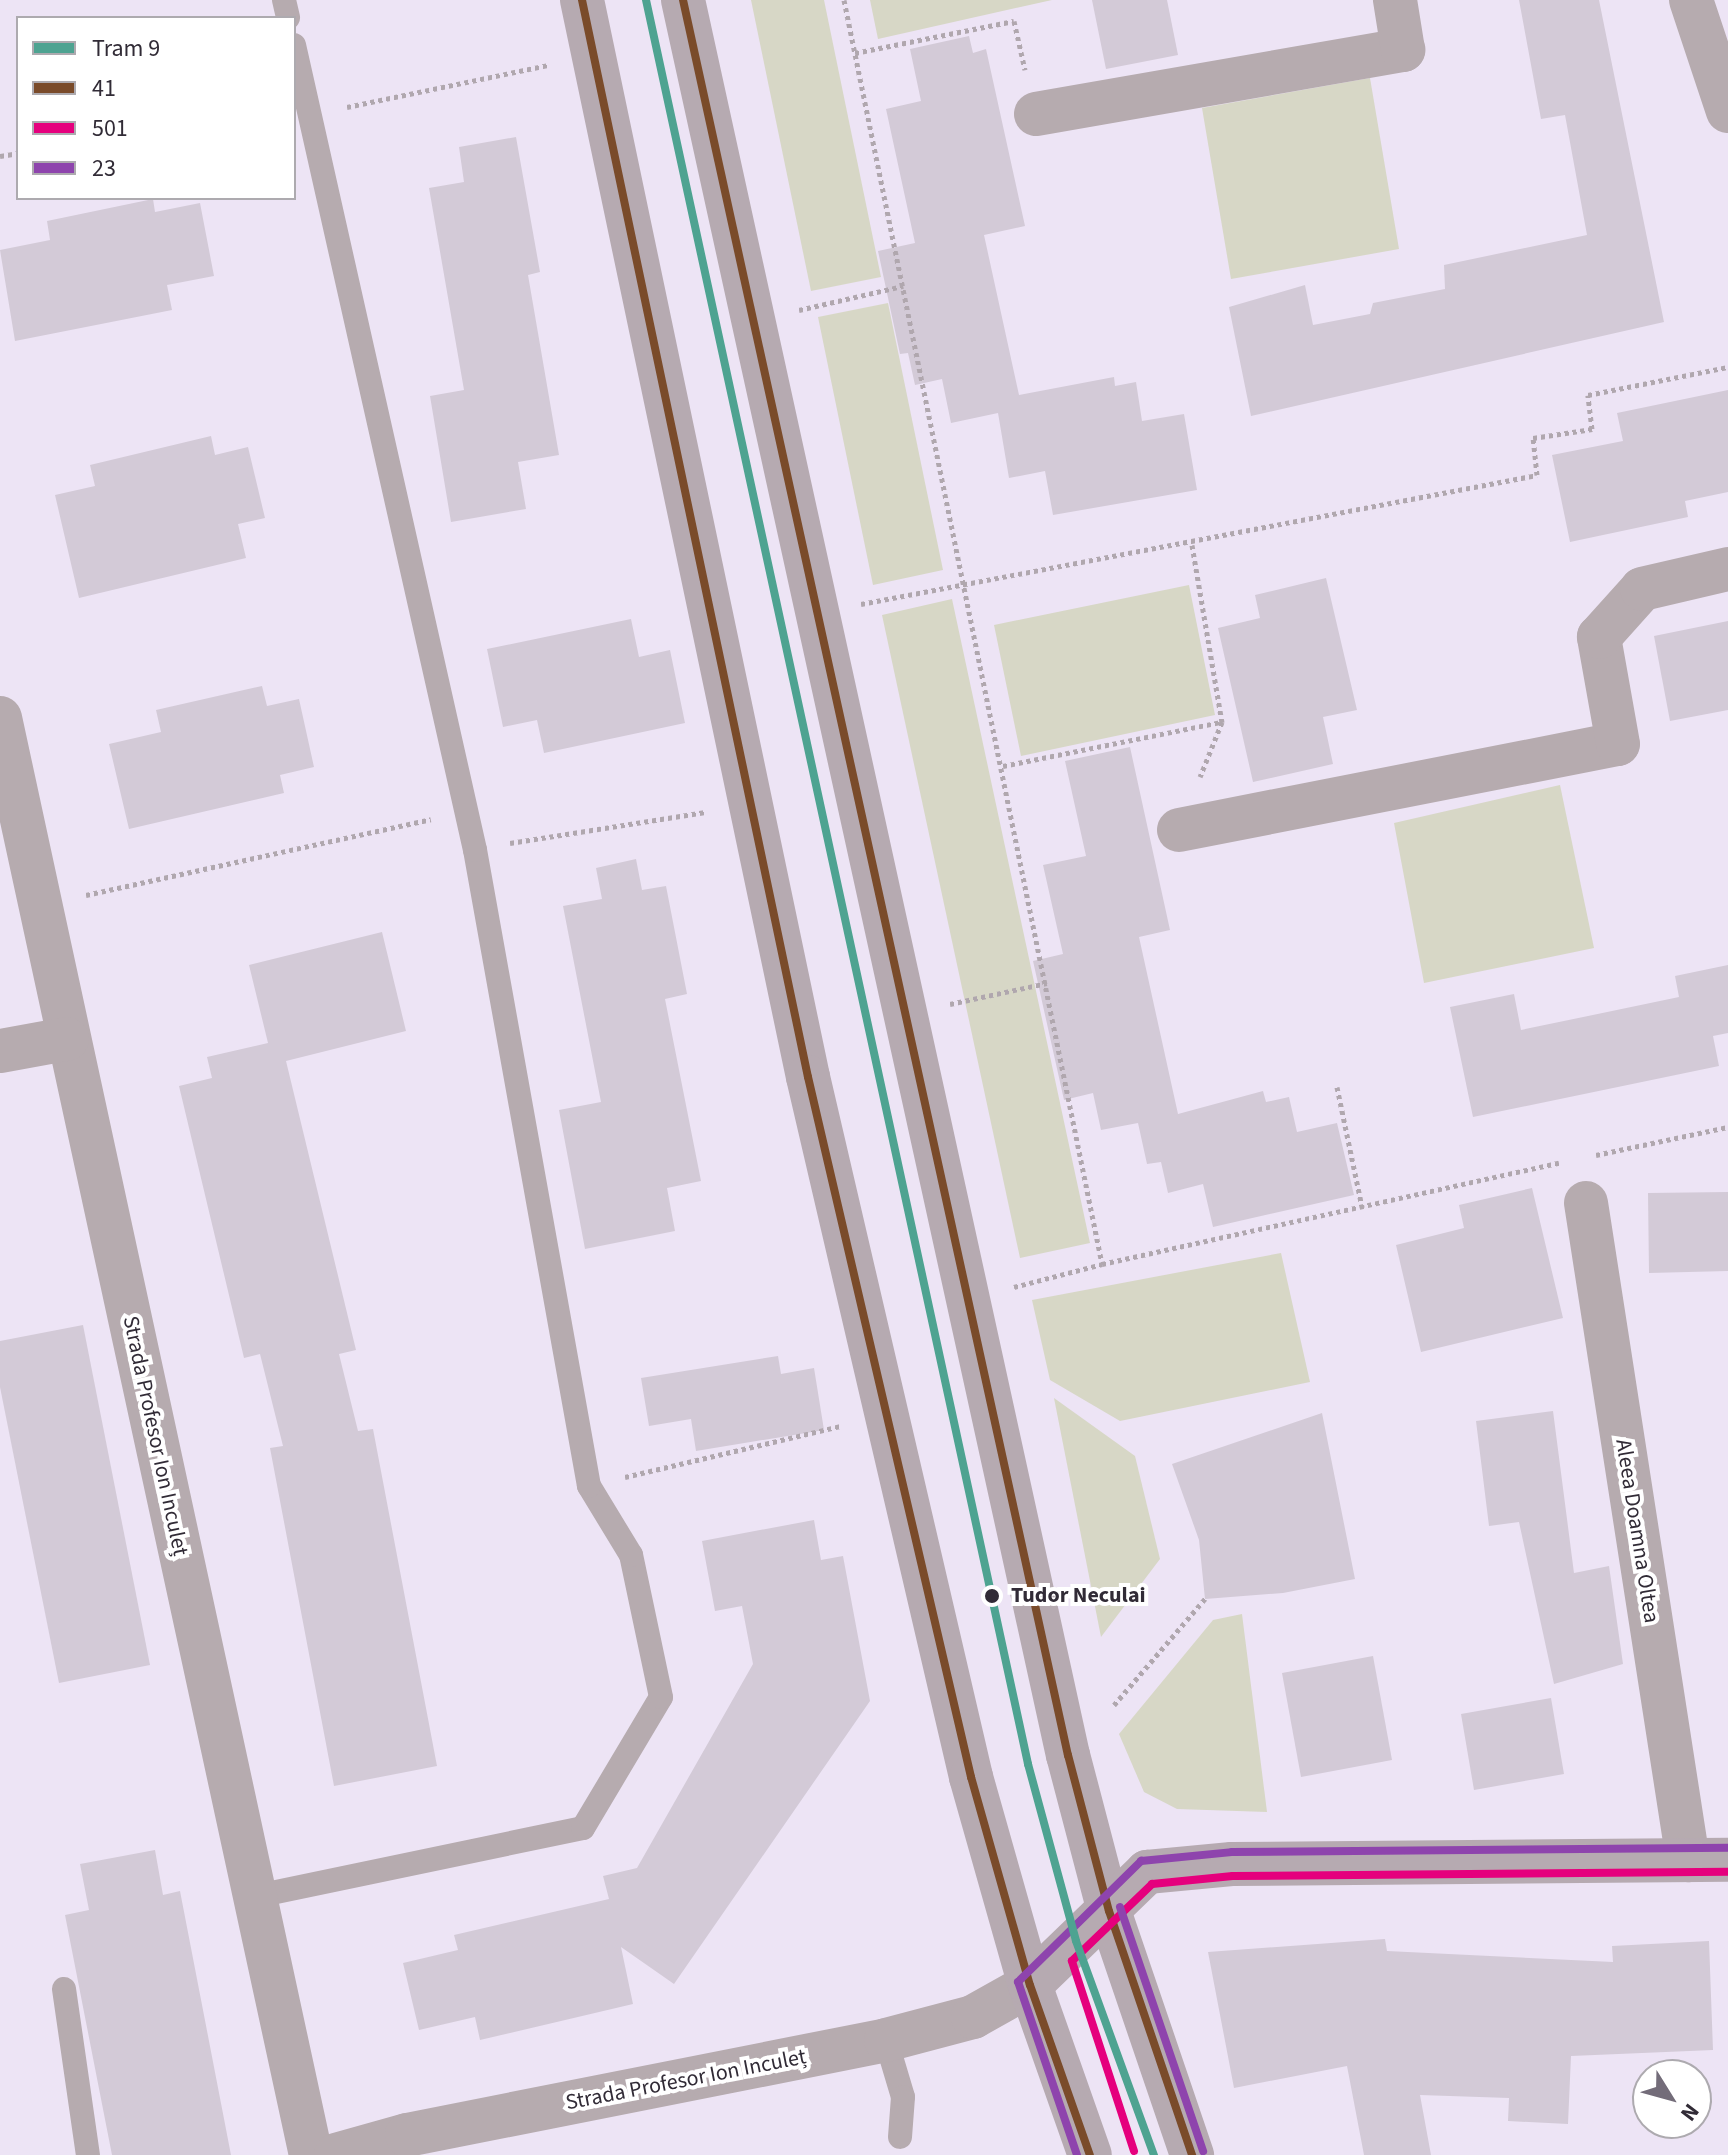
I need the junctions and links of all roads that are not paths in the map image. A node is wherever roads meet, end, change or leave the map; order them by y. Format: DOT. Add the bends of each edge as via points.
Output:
graph roads {
  1 [pos="582,0"];
  2 [pos="683,0"];
  3 [pos="1395,0"];
  4 [pos="1691,0"];
  5 [pos="296,54"];
  6 [pos="1728,111"];
  7 [pos="1036,114"];
  8 [pos="1728,569"];
  9 [pos="0,718"];
  10 [pos="1179,830"];
  11 [pos="67,1039"];
  12 [pos="0,1051"];
  13 [pos="1586,1203"];
  14 [pos="1708,1860"];
  15 [pos="257,1896"];
  16 [pos="1109,1911"];
  17 [pos="1030,1985"];
  18 [pos="64,1989"];
  19 [pos="886,2040"];
  20 [pos="900,2137"];
  21 [pos="88,2155"];
  22 [pos="311,2155"];
  23 [pos="336,2155"];
  24 [pos="1090,2155"];
  25 [pos="1192,2155"];
  1 -- 17 [label="main road" via="808,1077 971,1777"];
  2 -- 16 [label="main road" via="900,1014"];
  3 -- 7 [label="street" via="1403,50"];
  4 -- 6 [label="street"];
  5 -- 15 [label="lane" via="475,850 589,1486 631,1555 661,1697 583,1828"];
  8 -- 10 [label="street" via="1642,589 1599,637 1618,744"];
  9 -- 11 [label="street, Strada Profesor Ion Inculeț"];
  11 -- 12 [label="street"];
  11 -- 15 [label="street, Strada Profesor Ion Inculeț"];
  13 -- 14 [label="street, Aleea Doamna Oltea"];
  14 -- 16 [label="main road" via="1217,1866 1147,1872"];
  15 -- 22 [label="street, Strada Profesor Ion Inculeț"];
  16 -- 17 [label="main road"];
  16 -- 25 [label="main road"];
  17 -- 19 [label="street, Strada Profesor Ion Inculeț" via="973,2017"];
  17 -- 24 [label="main road"];
  18 -- 21 [label="lane"];
  19 -- 20 [label="lane" via="903,2097"];
  19 -- 23 [label="street, Strada Profesor Ion Inculeț" via="407,2135"];
}
